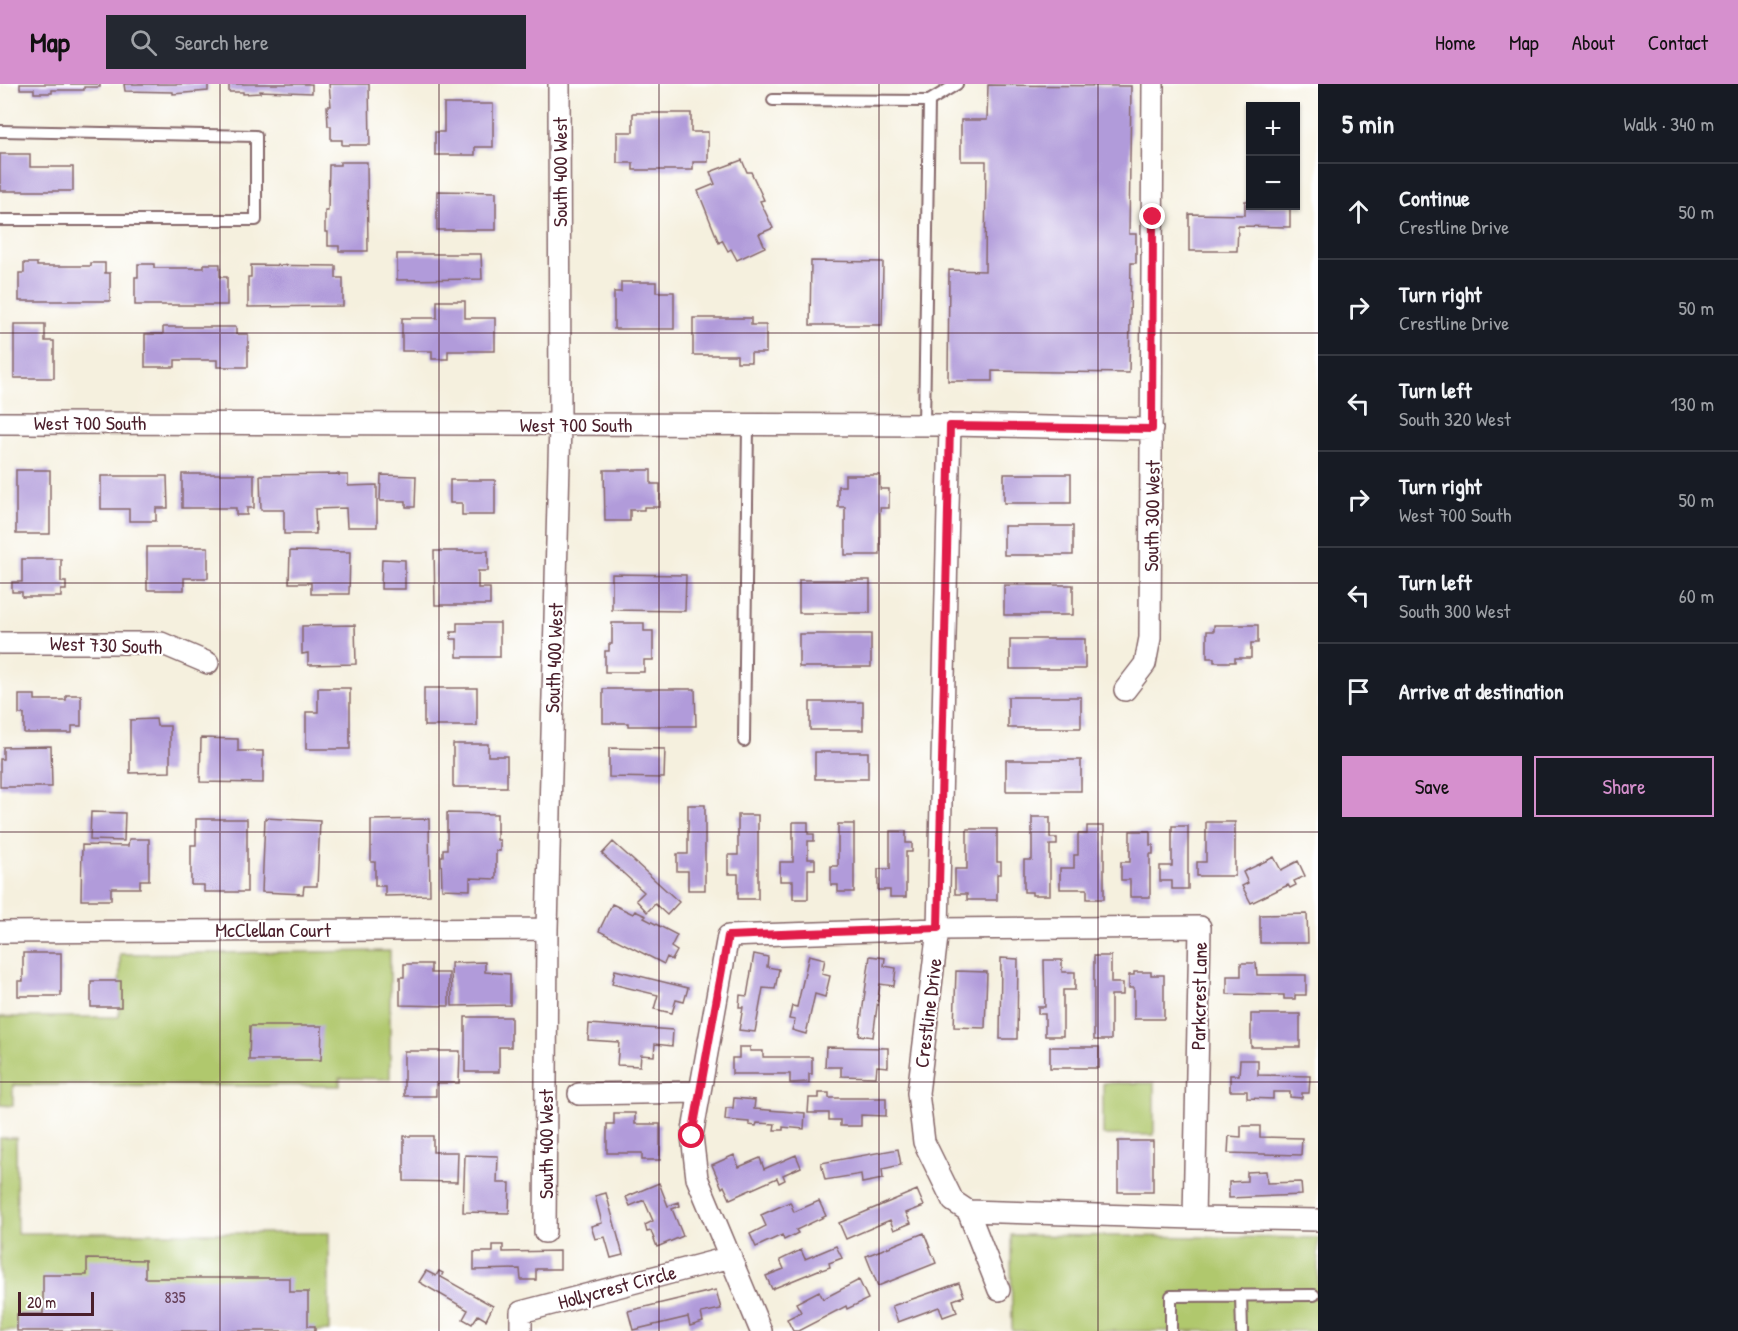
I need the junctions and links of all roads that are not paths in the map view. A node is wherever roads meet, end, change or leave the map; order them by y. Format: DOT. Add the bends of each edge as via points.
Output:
graph roads {
  1 [pos="560,84"];
  2 [pos="957,84"];
  3 [pos="1153,84"];
  4 [pos="773,99"];
  5 [pos="929,101"];
  6 [pos="0,132"];
  7 [pos="0,220"];
  8 [pos="0,423"];
  9 [pos="560,424"];
  10 [pos="748,426"];
  11 [pos="924,426"];
  12 [pos="950,426"];
  13 [pos="1152,429"];
  14 [pos="0,643"];
  15 [pos="208,663"];
  16 [pos="1125,690"];
  17 [pos="744,741"];
  18 [pos="547,928"];
  19 [pos="938,928"];
  20 [pos="0,932"];
  21 [pos="699,1092"];
  22 [pos="579,1094"];
  23 [pos="968,1211"];
  24 [pos="1194,1218"];
  25 [pos="1318,1220"];
  26 [pos="545,1232"];
  27 [pos="731,1257"];
  28 [pos="999,1290"];
  29 [pos="1242,1295"];
  30 [pos="1314,1295"];
  31 [pos="521,1331"];
  32 [pos="761,1331"];
  33 [pos="1171,1331"];
  34 [pos="1242,1331"];
  1 -- 9 [label="street, South 400 West"];
  2 -- 5 [label="lane"];
  3 -- 13 [label="street, South 300 West"];
  4 -- 5 [label="lane"];
  5 -- 11 [label="lane"];
  6 -- 7 [label="lane" via="256,136 256,220"];
  8 -- 9 [label="street, West 700 South"];
  9 -- 10 [label="street, West 700 South"];
  9 -- 18 [label="street, South 400 West"];
  10 -- 11 [label="street, West 700 South"];
  10 -- 17 [label="lane"];
  11 -- 12 [label="street, West 700 South"];
  12 -- 13 [label="street, West 700 South"];
  12 -- 19 [label="street"];
  13 -- 16 [label="street, South 300 West" via="1150,638 1145,664"];
  14 -- 15 [label="street, West 730 South" via="161,643"];
  18 -- 20 [label="street, McClellan Court"];
  18 -- 26 [label="street, South 400 West"];
  19 -- 21 [label="street, Crestline Drive" via="728,936"];
  19 -- 23 [label="street, Crestline Drive" via="918,1093 924,1142 953,1201"];
  19 -- 24 [label="street, Parkcrest Lane" via="1200,927"];
  21 -- 22 [label="street"];
  21 -- 27 [label="street, Crestline Drive" via="692,1136 697,1178"];
  23 -- 24 [label="street"];
  23 -- 28 [label="street"];
  24 -- 25 [label="street"];
  27 -- 31 [label="street, Hollycrest Circle" via="521,1312"];
  27 -- 32 [label="street, Crestline Drive"];
  29 -- 30 [label="lane"];
  29 -- 33 [label="lane" via="1171,1296"];
  29 -- 34 [label="lane"];
}
